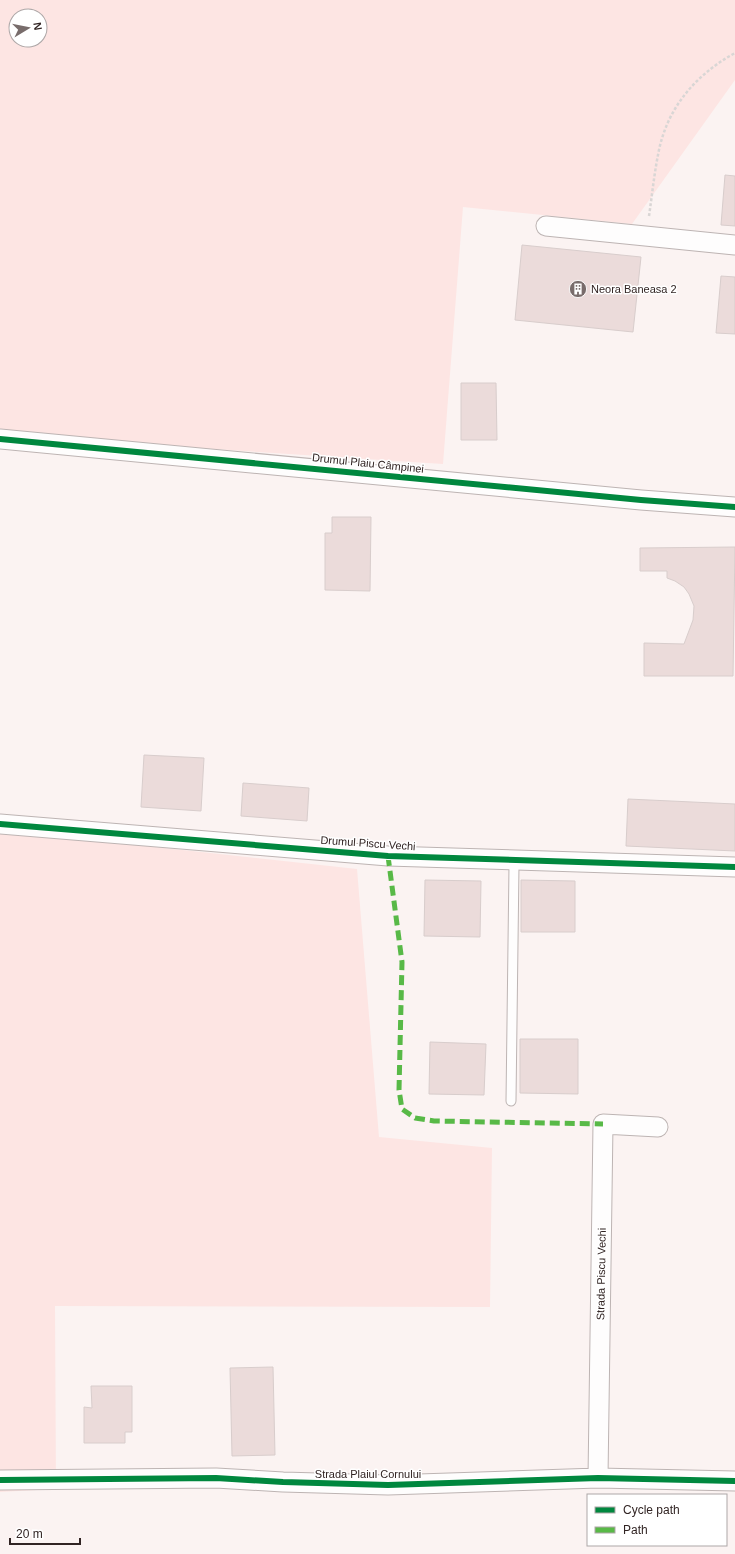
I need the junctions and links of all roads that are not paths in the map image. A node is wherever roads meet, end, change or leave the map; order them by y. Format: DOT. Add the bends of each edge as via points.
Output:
graph roads {
  1 [pos="546,226"];
  2 [pos="735,245"];
  3 [pos="0,438"];
  4 [pos="735,507"];
  5 [pos="0,824"];
  6 [pos="512,859"];
  7 [pos="735,867"];
  8 [pos="511,1101"];
  9 [pos="658,1126"];
  10 [pos="598,1478"];
  11 [pos="0,1480"];
  12 [pos="735,1482"];
  1 -- 2 [label="street"];
  3 -- 4 [label="street, Drumul Plaiu Câmpinei"];
  5 -- 6 [label="street, Drumul Piscu Vechi" via="388,856"];
  6 -- 7 [label="street, Drumul Piscu Vechi"];
  6 -- 8 [label="lane" via="514,865"];
  9 -- 10 [label="street, Strada Piscu Vechi" via="603,1124"];
  10 -- 11 [label="street, Strada Plaiul Cornului" via="388,1485 216,1478"];
  10 -- 12 [label="street, Strada Plaiul Cornului"];
}
